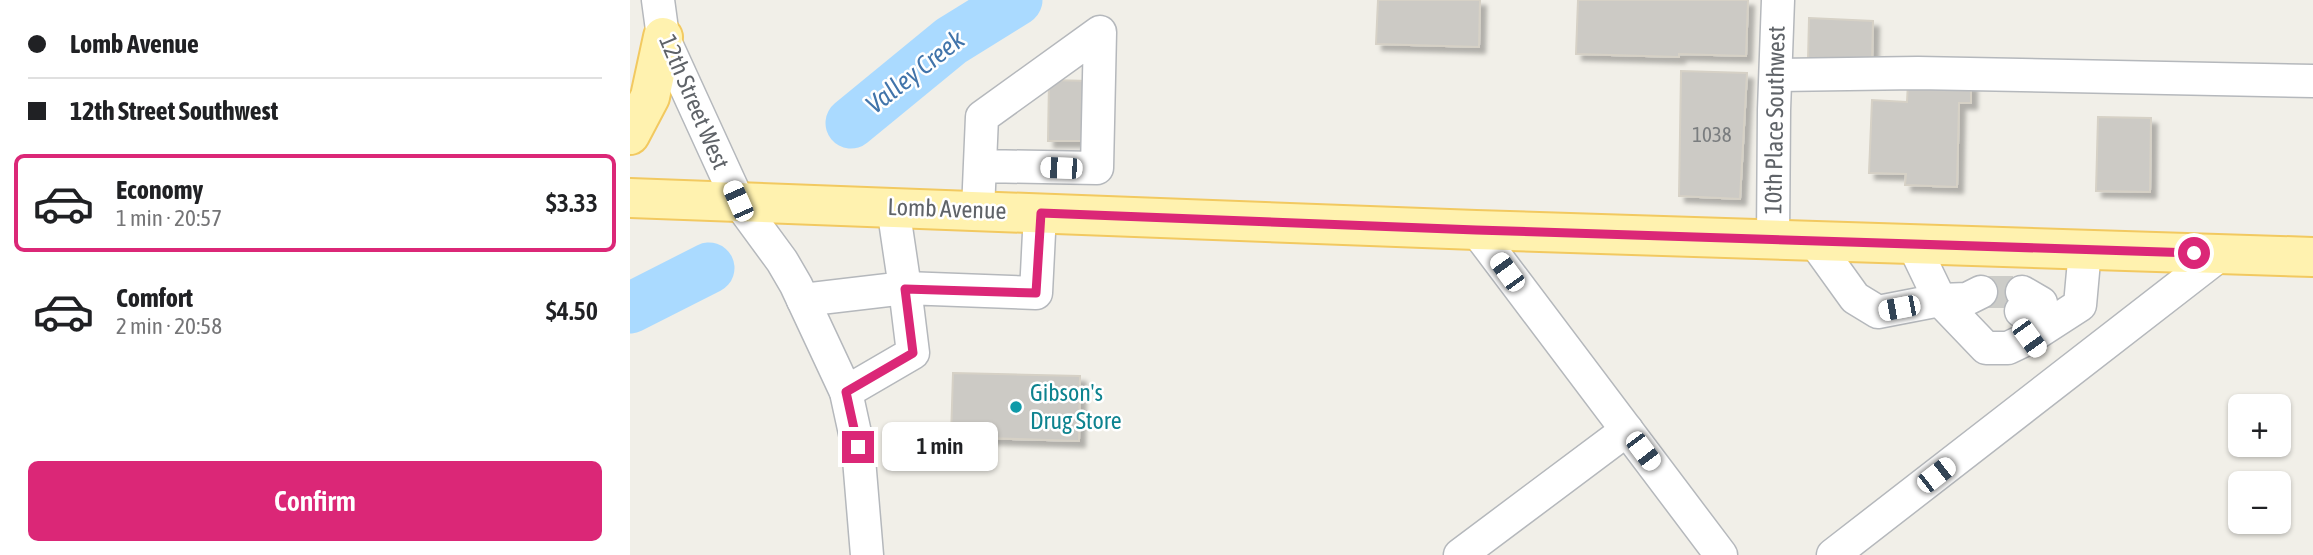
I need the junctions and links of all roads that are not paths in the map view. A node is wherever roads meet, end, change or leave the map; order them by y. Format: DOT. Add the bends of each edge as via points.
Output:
graph roads {
  1 [pos="1778,0"];
  2 [pos="660,18"];
  3 [pos="1776,75"];
  4 [pos="2313,81"];
  5 [pos="630,135"];
  6 [pos="980,166"];
  7 [pos="1061,168"];
  8 [pos="630,198"];
  9 [pos="738,201"];
  10 [pos="893,207"];
  11 [pos="978,210"];
  12 [pos="1051,213"];
  13 [pos="1476,230"];
  14 [pos="1773,239"];
  15 [pos="1814,241"];
  16 [pos="1913,244"];
  17 [pos="2008,247"];
  18 [pos="2085,250"];
  19 [pos="2221,254"];
  20 [pos="2313,257"];
  21 [pos="905,289"];
  22 [pos="803,300"];
  23 [pos="1999,303"];
  24 [pos="2080,305"];
  25 [pos="2109,341"];
  26 [pos="2059,380"];
  27 [pos="846,392"];
  28 [pos="1627,430"];
  29 [pos="867,555"];
  30 [pos="1460,555"];
  31 [pos="1721,555"];
  32 [pos="1833,555"];
  1 -- 3 [label="street, 10th Place Southwest"];
  2 -- 5 [label="main road" via="650,97"];
  2 -- 9 [label="street, 12th Street West"];
  3 -- 4 [label="street"];
  3 -- 14 [label="street, 10th Place Southwest"];
  6 -- 7 [label="street"];
  6 -- 7 [label="street" via="982,117 1100,32 1097,168"];
  6 -- 11 [label="street"];
  7 -- 12 [label="street"];
  8 -- 9 [label="main road, Lomb Avenue"];
  9 -- 10 [label="main road, Lomb Avenue"];
  9 -- 22 [label="street, 12th Street West" via="782,261"];
  10 -- 11 [label="main road, Lomb Avenue"];
  10 -- 21 [label="street"];
  11 -- 12 [label="main road, Lomb Avenue"];
  12 -- 13 [label="main road, Lomb Avenue"];
  12 -- 21 [label="street" via="1036,293"];
  13 -- 14 [label="main road, Lomb Avenue"];
  13 -- 28 [label="street"];
  14 -- 15 [label="main road, Lomb Avenue"];
  15 -- 16 [label="main road, Lomb Avenue"];
  15 -- 23 [label="street" via="1855,298 1878,312"];
  16 -- 17 [label="main road, Lomb Avenue"];
  16 -- 23 [label="street"];
  17 -- 18 [label="main road, Lomb Avenue"];
  17 -- 23 [label="street"];
  18 -- 19 [label="main road, Lomb Avenue"];
  18 -- 24 [label="street"];
  19 -- 20 [label="main road, Lomb Avenue"];
  19 -- 25 [label="street"];
  21 -- 22 [label="street"];
  21 -- 27 [label="street" via="913,353"];
  22 -- 27 [label="street, 12th Street West"];
  23 -- 24 [label="street"];
  23 -- 26 [label="street"];
  24 -- 25 [label="street"];
  25 -- 26 [label="street"];
  26 -- 32 [label="street"];
  27 -- 29 [label="street, 12th Street West" via="858,447"];
  28 -- 30 [label="street"];
  28 -- 31 [label="street"];
}
